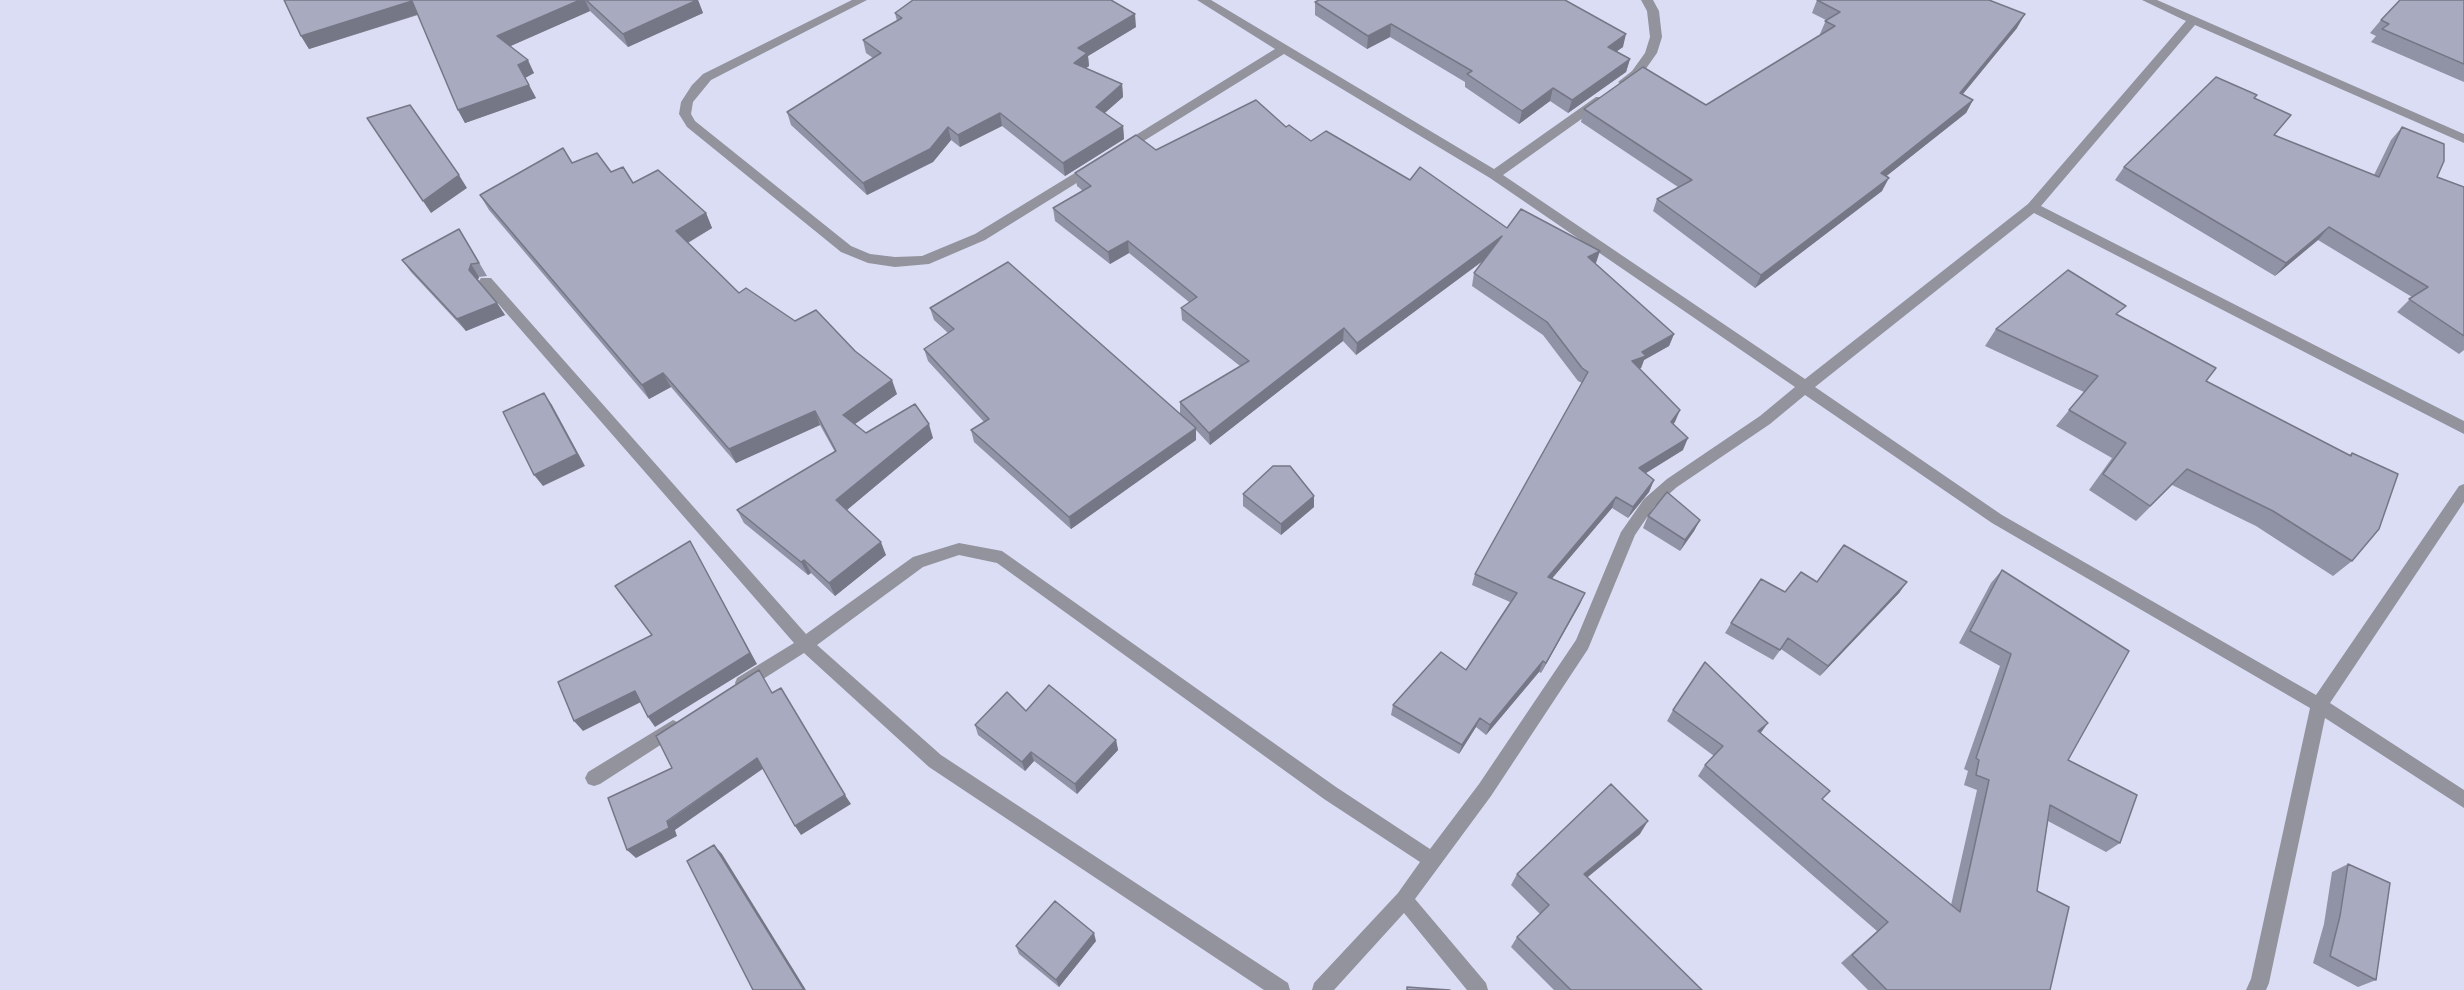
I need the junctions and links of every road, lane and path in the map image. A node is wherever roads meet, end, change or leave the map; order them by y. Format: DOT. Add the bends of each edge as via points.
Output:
graph roads {
  1 [pos="861,0"];
  2 [pos="1203,0"];
  3 [pos="1647,0"];
  4 [pos="2148,0"];
  5 [pos="2192,21"];
  6 [pos="1283,50"];
  7 [pos="2464,139"];
  8 [pos="1494,175"];
  9 [pos="2033,207"];
  10 [pos="486,281"];
  11 [pos="1805,387"];
  12 [pos="2464,428"];
  13 [pos="2464,490"];
  14 [pos="805,644"];
  15 [pos="724,695"];
  16 [pos="2319,705"];
  17 [pos="684,721"];
  18 [pos="594,778"];
  19 [pos="2464,800"];
  20 [pos="1432,860"];
  21 [pos="1404,899"];
  22 [pos="1281,990"];
  23 [pos="1322,990"];
  24 [pos="1479,990"];
  25 [pos="2255,990"];
  1 -- 6 [label="street" via="707,77 687,102 685,114 691,124 846,249 868,258 895,262 924,261 980,237"];
  2 -- 6 [label="street"];
  3 -- 8 [label="street" via="1653,11 1656,37 1651,53 1636,74"];
  4 -- 5 [label="street"];
  5 -- 7 [label="street"];
  5 -- 9 [label="street"];
  6 -- 8 [label="street"];
  8 -- 11 [label="street"];
  9 -- 11 [label="street"];
  9 -- 12 [label="street"];
  10 -- 14 [label="street"];
  11 -- 16 [label="street" via="1997,519"];
  11 -- 20 [label="street" via="1649,503 1629,532 1582,644 1485,790"];
  13 -- 16 [label="street"];
  14 -- 15 [label="street"];
  14 -- 20 [label="street" via="918,562 959,549 1002,558 1330,793"];
  14 -- 22 [label="street" via="935,761"];
  16 -- 19 [label="street"];
  16 -- 25 [label="street" via="2260,983"];
  17 -- 18 [label="street"];
  20 -- 21 [label="street"];
  21 -- 23 [label="street"];
  21 -- 24 [label="street"];
}
